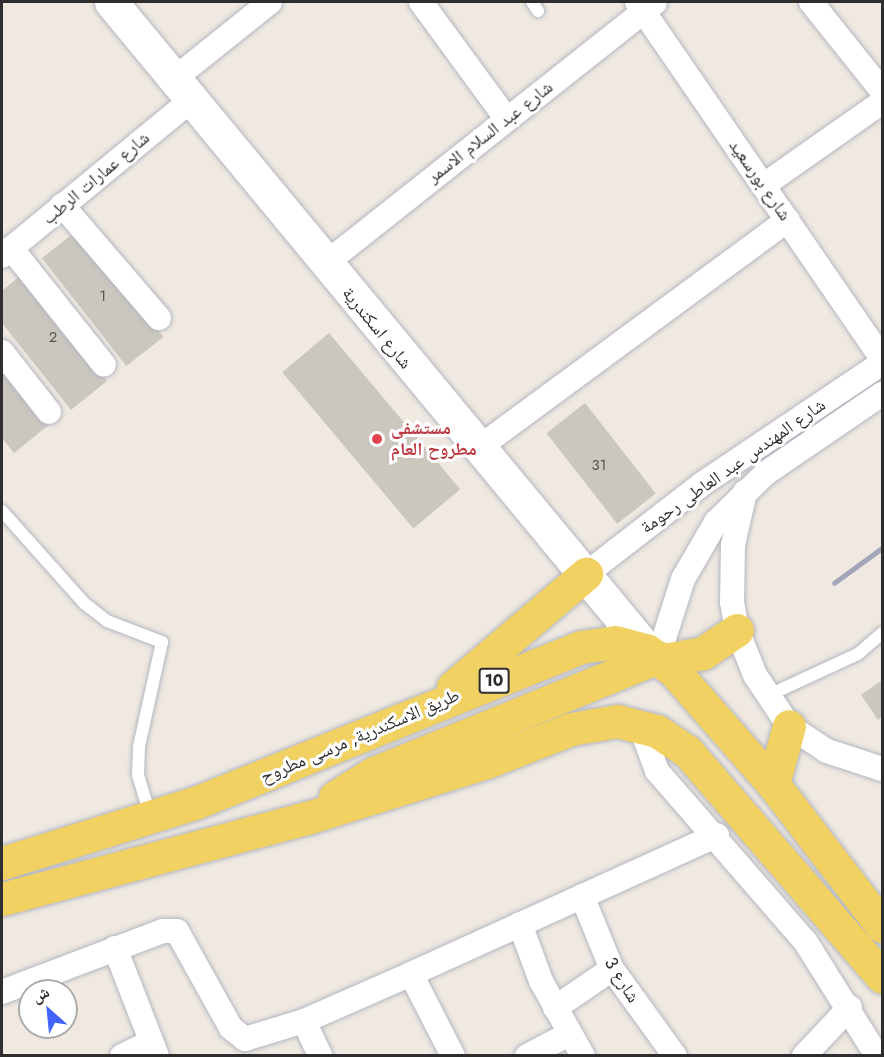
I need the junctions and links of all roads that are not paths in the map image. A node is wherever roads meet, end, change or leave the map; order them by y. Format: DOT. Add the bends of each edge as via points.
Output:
graph roads {
  1 [pos="111,2"];
  2 [pos="270,2"];
  3 [pos="421,2"];
  4 [pos="811,2"];
  5 [pos="645,5"];
  6 [pos="182,89"];
  7 [pos="882,91"];
  8 [pos="882,102"];
  9 [pos="506,118"];
  10 [pos="764,185"];
  11 [pos="62,205"];
  12 [pos="788,220"];
  13 [pos="6,252"];
  14 [pos="325,264"];
  15 [pos="159,318"];
  16 [pos="2,352"];
  17 [pos="882,361"];
  18 [pos="104,365"];
  19 [pos="882,394"];
  20 [pos="49,412"];
  21 [pos="477,449"];
  22 [pos="746,489"];
  23 [pos="2,511"];
  24 [pos="586,574"];
  25 [pos="737,630"];
  26 [pos="882,633"];
  27 [pos="657,656"];
  28 [pos="767,696"];
  29 [pos="433,704"];
  30 [pos="640,725"];
  31 [pos="789,726"];
  32 [pos="882,769"];
  33 [pos="773,784"];
  34 [pos="151,818"];
  35 [pos="308,818"];
  36 [pos="717,835"];
  37 [pos="2,863"];
  38 [pos="582,896"];
  39 [pos="2,899"];
  40 [pos="520,924"];
  41 [pos="882,926"];
  42 [pos="115,948"];
  43 [pos="612,969"];
  44 [pos="411,974"];
  45 [pos="882,977"];
  46 [pos="2,992"];
  47 [pos="850,1006"];
  48 [pos="555,1008"];
  49 [pos="304,1021"];
  50 [pos="569,1034"];
  51 [pos="154,1049"];
  52 [pos="122,1056"];
  53 [pos="320,1056"];
  54 [pos="453,1056"];
  55 [pos="527,1056"];
  56 [pos="583,1056"];
  57 [pos="675,1056"];
  58 [pos="804,1056"];
  59 [pos="877,1056"];
  1 -- 6 [label="street, شارع اسكندرية"];
  2 -- 6 [label="street, شارع عمارات الرطب"];
  3 -- 9 [label="street"];
  4 -- 7 [label="street"];
  5 -- 9 [label="street, شارع عبد السلام الاسمر"];
  5 -- 10 [label="street, شارع بورسعيد"];
  6 -- 11 [label="street, شارع عمارات الرطب"];
  6 -- 14 [label="street, شارع اسكندرية"];
  8 -- 10 [label="street"];
  9 -- 14 [label="street, شارع عبد السلام الاسمر"];
  10 -- 12 [label="street, شارع بورسعيد"];
  11 -- 13 [label="street, شارع عمارات الرطب"];
  11 -- 15 [label="street"];
  12 -- 17 [label="street, شارع بورسعيد"];
  12 -- 21 [label="street"];
  13 -- 18 [label="street"];
  14 -- 21 [label="street, شارع اسكندرية"];
  16 -- 20 [label="street"];
  17 -- 24 [label="street, شارع المهندس عبد العاطى رحومة" via="702,484"];
  19 -- 22 [label="street, شارع المهندس عبد العاطى رحومة"];
  21 -- 24 [label="street, شارع اسكندرية"];
  22 -- 25 [label="street" via="732,555"];
  22 -- 27 [label="street, شارع المهندس عبد العاطى رحومة" via="716,522 692,559"];
  23 -- 34 [label="lane" via="84,603 107,621 162,642 140,747 138,775"];
  24 -- 27 [label="street, شارع اسكندرية"];
  24 -- 29 [label="main road"];
  25 -- 27 [label="main road" via="703,653"];
  25 -- 28 [label="street"];
  26 -- 28 [label="lane" via="858,654"];
  27 -- 29 [label="main road, طريق الاسكندرية, مرسى مطروح / 10" via="615,642 589,645"];
  27 -- 33 [label="main road"];
  27 -- 35 [label="main road" via="374,773"];
  28 -- 31 [label="street"];
  29 -- 34 [label="main road, طريق الاسكندرية, مرسى مطروح / 10" via="238,787"];
  30 -- 35 [label="main road" via="594,723 487,762"];
  30 -- 36 [label="street" via="657,771"];
  30 -- 45 [label="main road" via="687,751"];
  31 -- 32 [label="street" via="827,750"];
  31 -- 33 [label="main road"];
  33 -- 41 [label="main road"];
  34 -- 37 [label="main road, طريق الاسكندرية, مرسى مطروح / 10"];
  35 -- 39 [label="main road"];
  36 -- 38 [label="street"];
  36 -- 47 [label="street" via="805,941"];
  38 -- 40 [label="street"];
  38 -- 43 [label="street, شارع 3"];
  40 -- 44 [label="street"];
  40 -- 48 [label="street"];
  42 -- 46 [label="street"];
  42 -- 49 [label="street" via="163,931 177,931 239,1037"];
  42 -- 51 [label="street"];
  43 -- 48 [label="street"];
  43 -- 57 [label="street, شارع 3"];
  44 -- 49 [label="street"];
  44 -- 54 [label="street"];
  47 -- 58 [label="street"];
  47 -- 59 [label="street"];
  48 -- 50 [label="street"];
  49 -- 53 [label="street"];
  50 -- 55 [label="street"];
  50 -- 56 [label="street"];
  51 -- 52 [label="street"];
}
